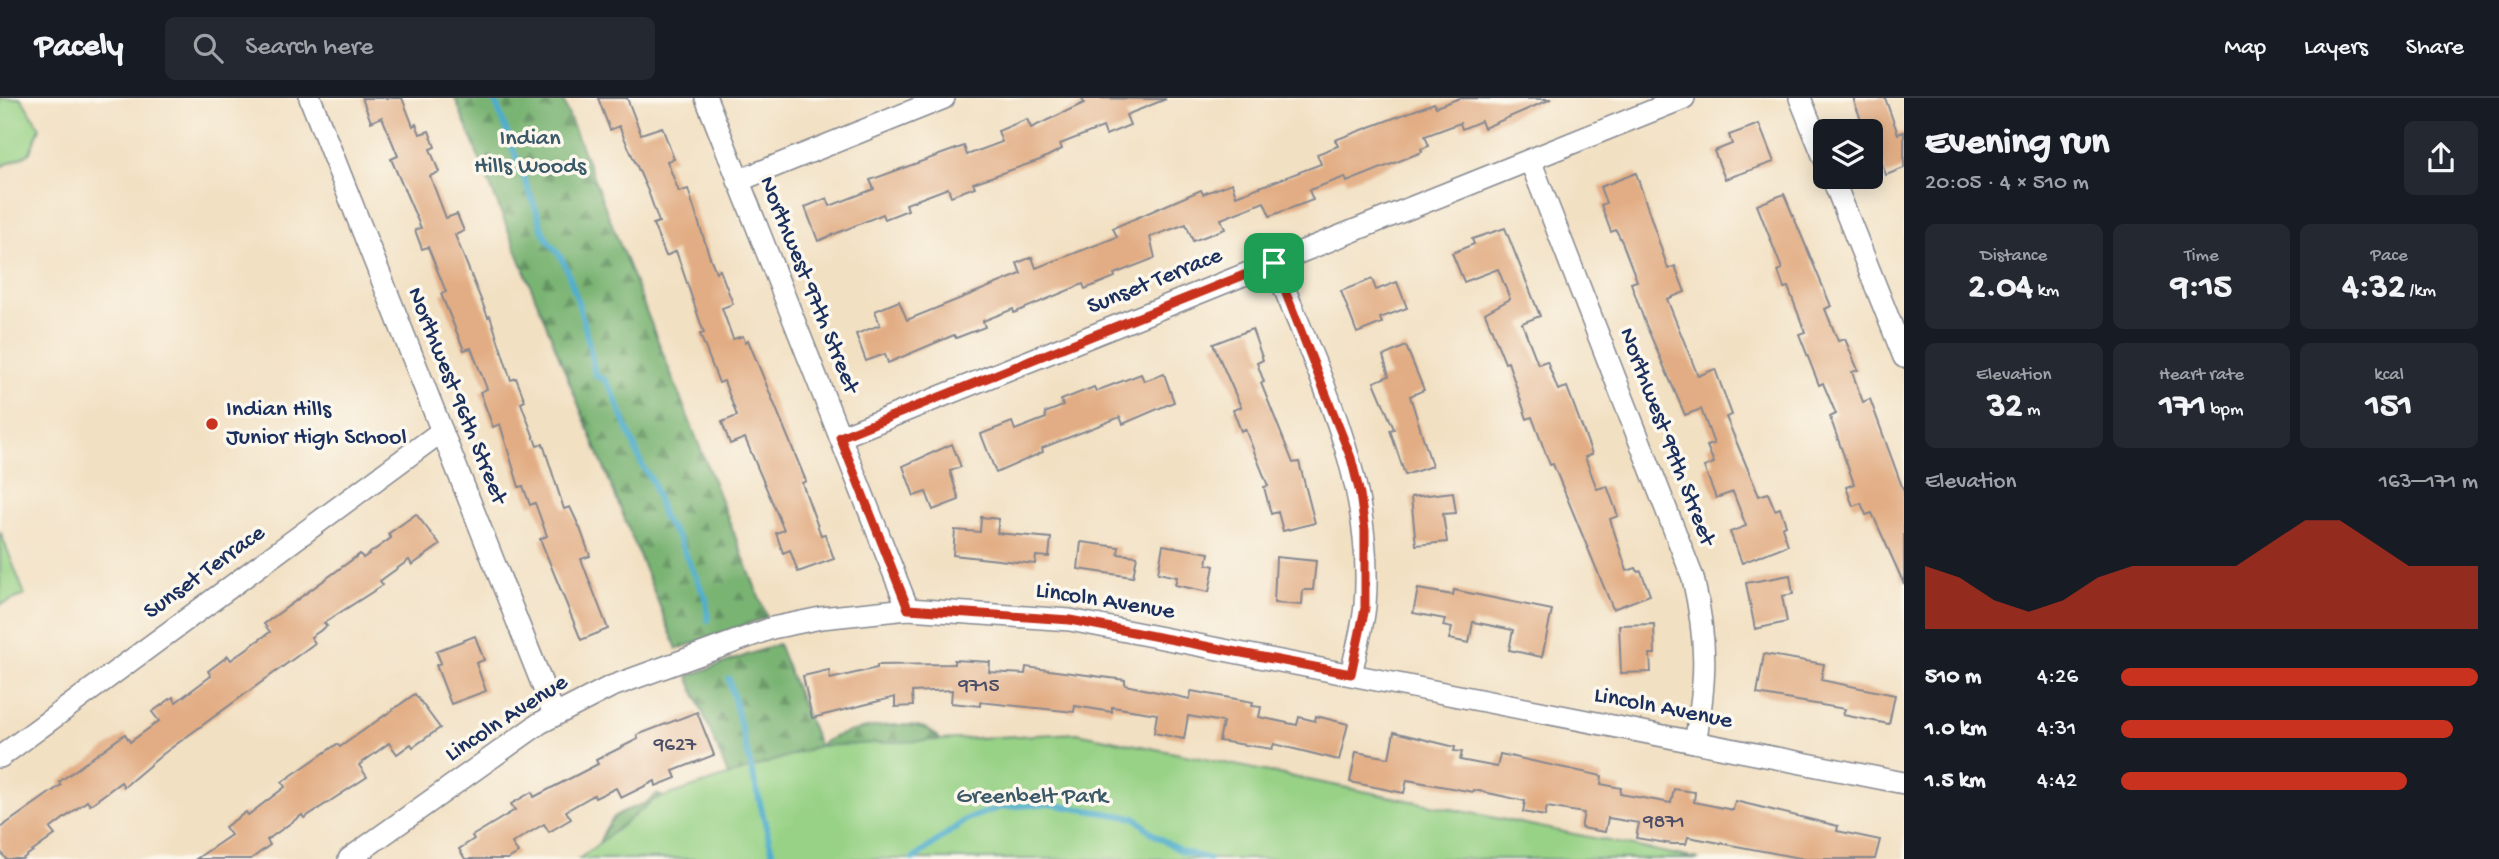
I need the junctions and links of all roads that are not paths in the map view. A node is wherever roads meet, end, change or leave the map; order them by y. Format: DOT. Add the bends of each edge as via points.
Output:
graph roads {
  1 [pos="310,98"];
  2 [pos="706,98"];
  3 [pos="944,98"];
  4 [pos="1684,98"];
  5 [pos="1800,98"];
  6 [pos="1813,130"];
  7 [pos="1530,160"];
  8 [pos="738,181"];
  9 [pos="1837,189"];
  10 [pos="1274,263"];
  11 [pos="1904,357"];
  12 [pos="442,431"];
  13 [pos="840,437"];
  14 [pos="908,609"];
  15 [pos="1351,674"];
  16 [pos="555,714"];
  17 [pos="1695,742"];
  18 [pos="0,757"];
  19 [pos="1904,783"];
  20 [pos="349,859"];
  1 -- 12 [label="street, Northwest 96th Street"];
  2 -- 8 [label="street, Northwest 97th Street"];
  3 -- 8 [label="street"];
  4 -- 7 [label="street, Sunset Terrace"];
  5 -- 6 [label="street"];
  7 -- 10 [label="street, Sunset Terrace"];
  7 -- 17 [label="street, Northwest 99th Street" via="1693,578 1706,652"];
  8 -- 13 [label="street, Northwest 97th Street"];
  9 -- 11 [label="street"];
  10 -- 13 [label="street, Sunset Terrace"];
  10 -- 15 [label="street" via="1351,458 1360,494 1365,608"];
  12 -- 16 [label="street, Northwest 96th Street"];
  12 -- 18 [label="street, Sunset Terrace"];
  13 -- 14 [label="street, Northwest 97th Street"];
  14 -- 15 [label="street, Lincoln Avenue" via="1070,620"];
  14 -- 16 [label="street, Lincoln Avenue" via="772,628 610,687"];
  15 -- 17 [label="street, Lincoln Avenue"];
  16 -- 20 [label="street, Lincoln Avenue"];
  17 -- 19 [label="street, Lincoln Avenue"];
}
